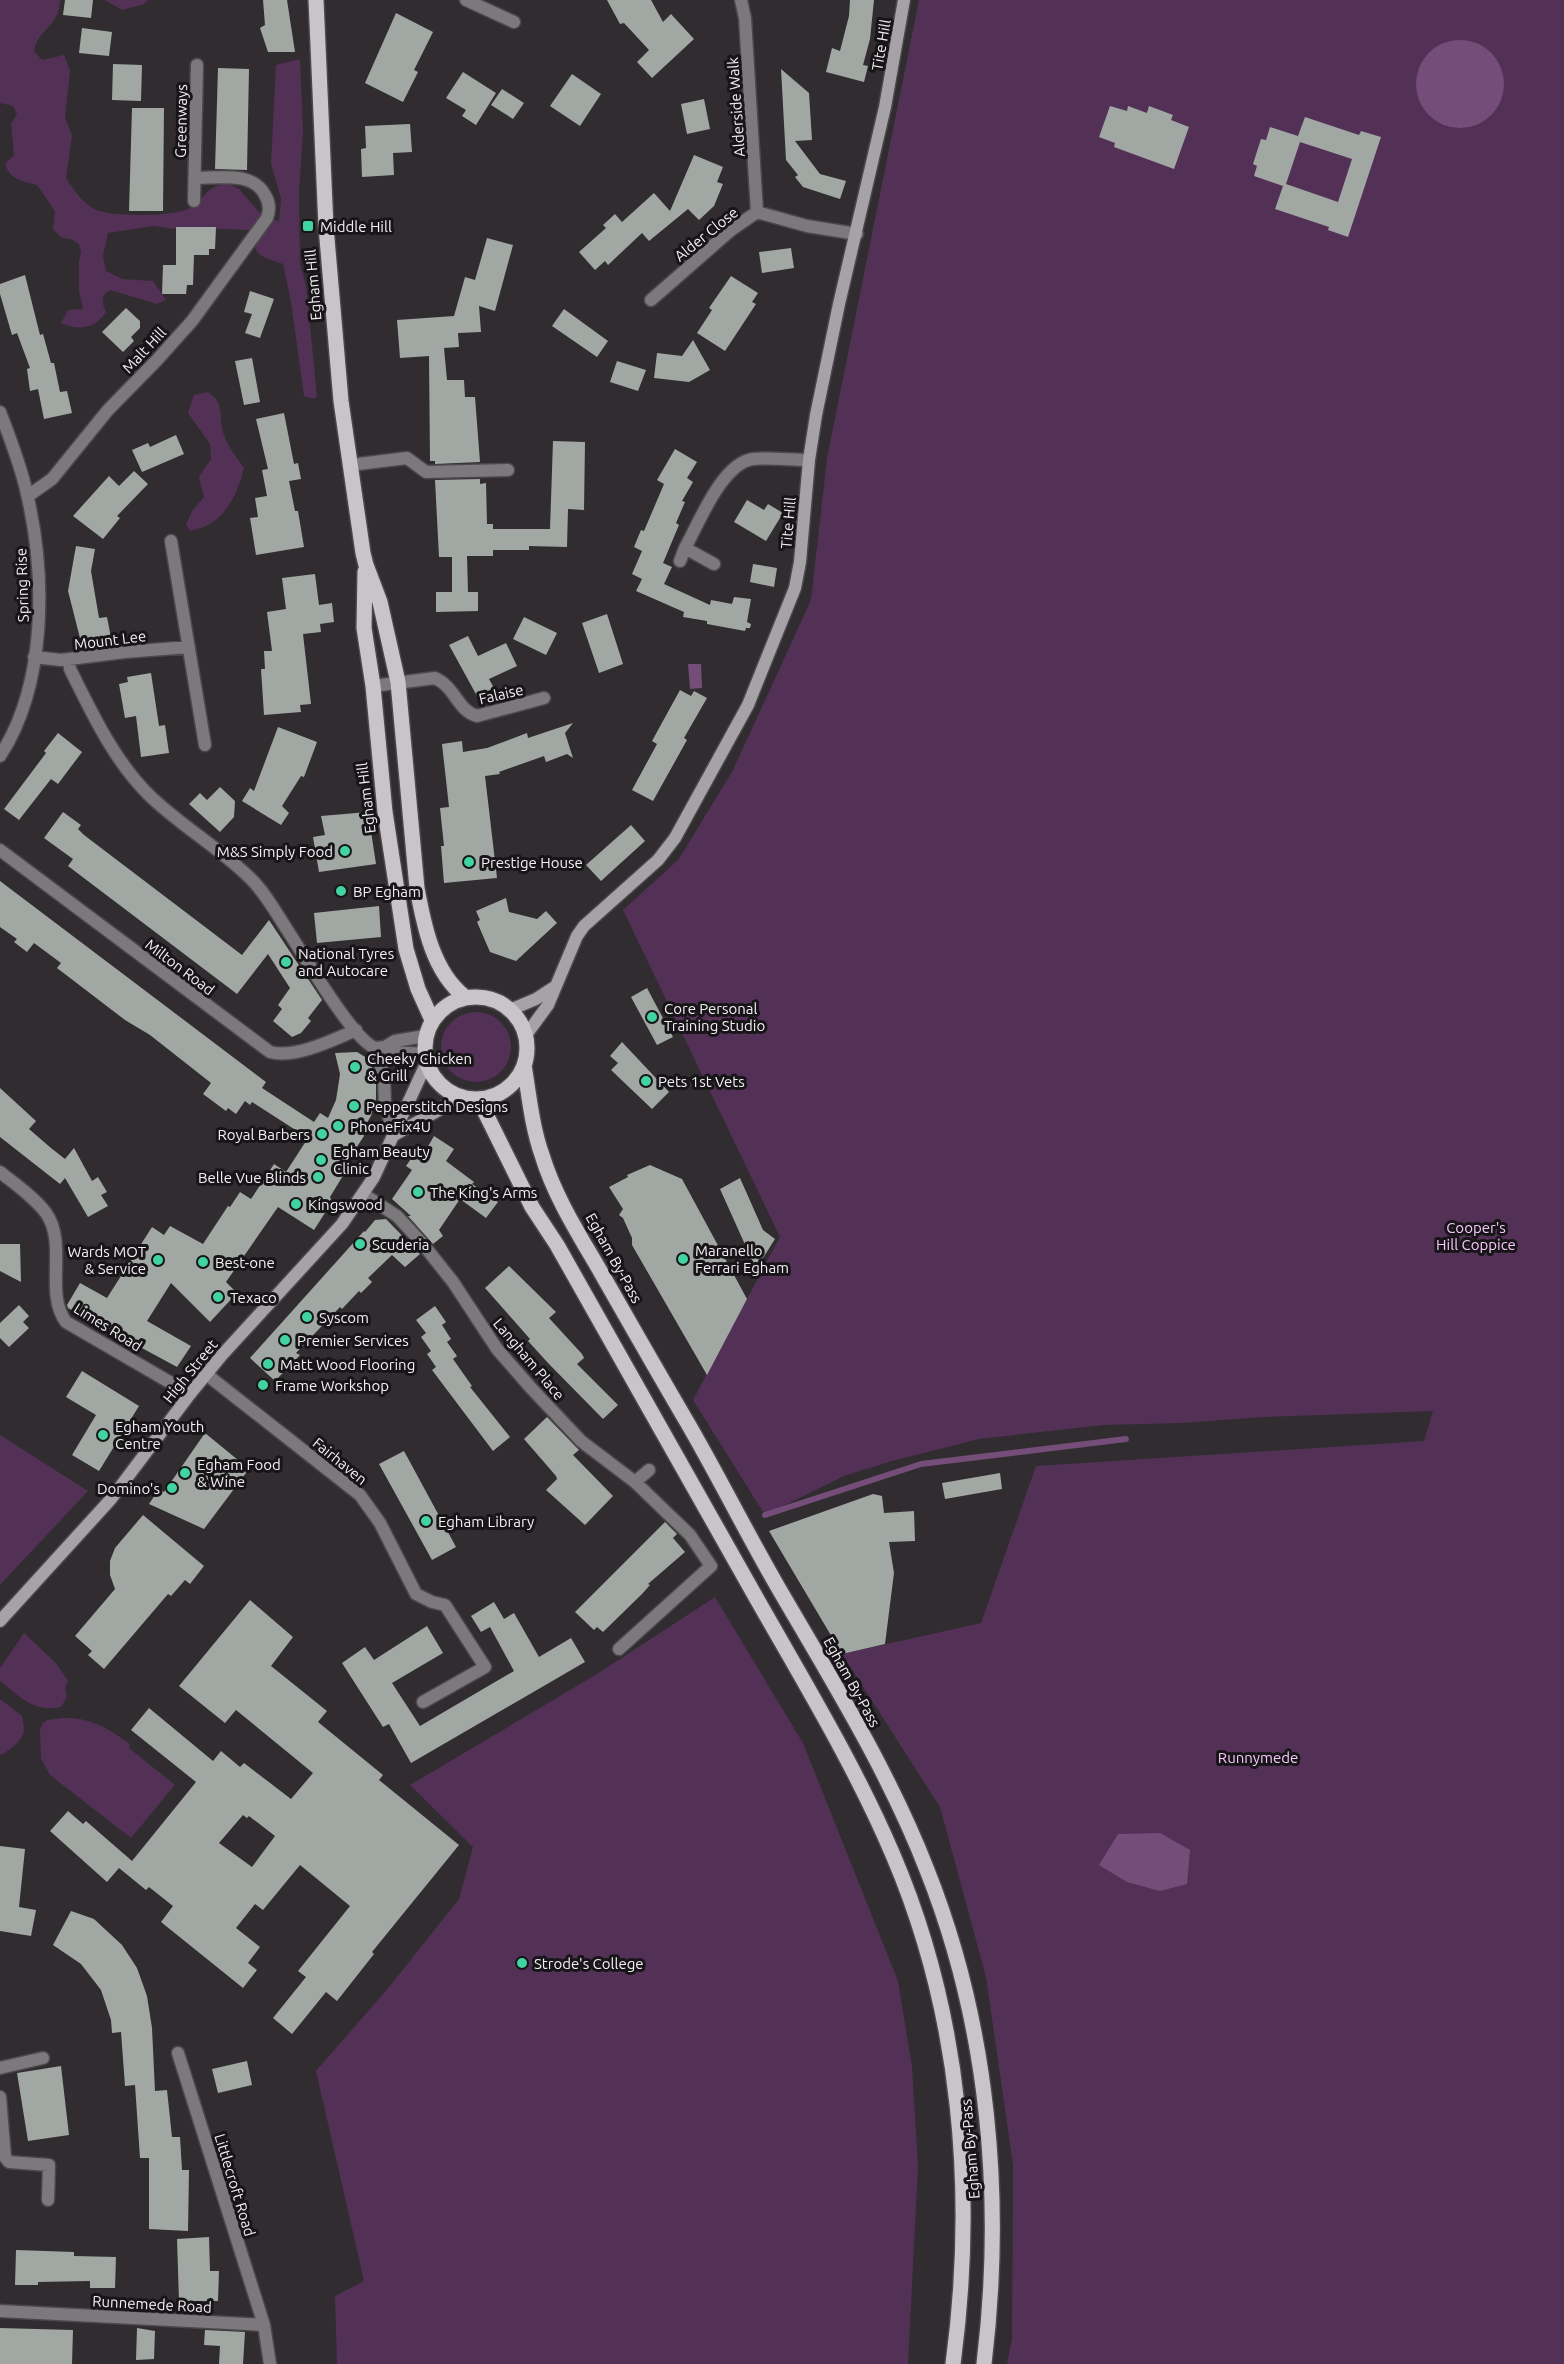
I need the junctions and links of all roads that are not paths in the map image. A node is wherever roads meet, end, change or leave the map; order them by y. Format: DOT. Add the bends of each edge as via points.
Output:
graph roads {
  1 [pos="316,0"];
  2 [pos="466,0"];
  3 [pos="741,0"];
  4 [pos="904,0"];
  5 [pos="514,22"];
  6 [pos="197,65"];
  7 [pos="195,178"];
  8 [pos="194,201"];
  9 [pos="269,212"];
  10 [pos="758,212"];
  11 [pos="857,234"];
  12 [pos="651,300"];
  13 [pos="0,412"];
  14 [pos="809,460"];
  15 [pos="350,465"];
  16 [pos="508,471"];
  17 [pos="28,495"];
  18 [pos="171,541"];
  19 [pos="685,548"];
  20 [pos="680,561"];
  21 [pos="714,564"];
  22 [pos="366,566"];
  23 [pos="189,646"];
  24 [pos="34,657"];
  25 [pos="69,659"];
  26 [pos="398,682"];
  27 [pos="373,686"];
  28 [pos="544,698"];
  29 [pos="205,745"];
  30 [pos="0,756"];
  31 [pos="0,850"];
  32 [pos="556,986"];
  33 [pos="465,997"];
  34 [pos="510,1010"];
  35 [pos="432,1020"];
  36 [pos="356,1030"];
  37 [pos="525,1035"];
  38 [pos="426,1036"];
  39 [pos="380,1047"];
  40 [pos="425,1059"];
  41 [pos="524,1065"];
  42 [pos="458,1096"];
  43 [pos="479,1100"];
  44 [pos="394,1135"];
  45 [pos="0,1172"];
  46 [pos="363,1194"];
  47 [pos="206,1374"];
  48 [pos="190,1394"];
  49 [pos="649,1470"];
  50 [pos="634,1482"];
  51 [pos="0,1621"];
  52 [pos="619,1649"];
  53 [pos="423,1702"];
  54 [pos="178,2053"];
  55 [pos="43,2058"];
  56 [pos="0,2068"];
  57 [pos="0,2097"];
  58 [pos="48,2200"];
  59 [pos="0,2311"];
  60 [pos="264,2325"];
  61 [pos="270,2364"];
  62 [pos="953,2364"];
  63 [pos="984,2364"];
  1 -- 15 [label="main road, Egham Hill" via="326,227"];
  2 -- 5 [label="street"];
  3 -- 10 [label="street, Alderside Walk" via="746,18"];
  4 -- 11 [label="street, Tite Hill"];
  6 -- 7 [label="street, Greenways"];
  7 -- 8 [label="street, Greenways"];
  7 -- 9 [label="street, Greenways" via="248,180 260,186"];
  9 -- 17 [label="street, Malt Hill" via="192,321 108,410 52,479"];
  10 -- 11 [label="street, Alder Close" via="807,226"];
  10 -- 12 [label="street, Alder Close" via="731,230"];
  11 -- 14 [label="street, Tite Hill"];
  13 -- 17 [label="street, Spring Rise"];
  14 -- 19 [label="street" via="751,459 730,471"];
  14 -- 32 [label="street, Tite Hill" via="795,588 748,705 675,838 658,860 584,926"];
  15 -- 16 [label="street" via="406,458 426,472"];
  15 -- 22 [label="main road, Egham Hill"];
  17 -- 24 [label="street, Spring Rise" via="37,557 38,640"];
  18 -- 23 [label="street"];
  19 -- 20 [label="street"];
  19 -- 21 [label="street"];
  22 -- 26 [label="main road, Egham Hill" via="380,602"];
  22 -- 27 [label="main road, Egham Hill" via="364,628"];
  23 -- 25 [label="street, Mount Lee"];
  23 -- 29 [label="street"];
  24 -- 25 [label="street, Mount Lee"];
  24 -- 30 [label="street, Spring Rise" via="14,729"];
  25 -- 36 [label="street" via="70,669 100,729 125,764 149,795 251,878"];
  26 -- 27 [label="street, Falaise"];
  26 -- 28 [label="street, Falaise" via="435,678 452,690 466,711 477,716"];
  26 -- 33 [label="main road, Egham Hill" via="421,908 438,961 455,990"];
  27 -- 35 [label="main road, Egham Hill" via="385,812 406,949"];
  31 -- 36 [label="street, Milton Road" via="270,1052 281,1056"];
  32 -- 34 [label="street"];
  32 -- 37 [label="street, Tite Hill" via="548,1005"];
  33 -- 34 [label="main road" via="489,998"];
  33 -- 35 [label="main road" via="448,1005"];
  34 -- 37 [label="main road"];
  35 -- 38 [label="main road"];
  36 -- 39 [label="street" via="370,1046"];
  37 -- 41 [label="main road"];
  38 -- 39 [label="street"];
  38 -- 40 [label="main road"];
  39 -- 40 [label="street"];
  39 -- 44 [label="street" via="385,1104"];
  40 -- 42 [label="main road" via="433,1077"];
  40 -- 44 [label="street, High Street"];
  41 -- 43 [label="main road" via="509,1087"];
  41 -- 63 [label="main road, Egham By-Pass" via="540,1151 555,1188 848,1708 906,1821 930,1879 959,1970 985,2105 993,2250"];
  42 -- 43 [label="main road"];
  42 -- 44 [label="street"];
  43 -- 62 [label="main road, Egham By-Pass" via="532,1207 832,1733 888,1844 911,1902 944,2017 959,2126 963,2254"];
  44 -- 46 [label="street, High Street"];
  45 -- 48 [label="street, Limes Road" via="39,1206 51,1224 56,1247 57,1301 66,1322"];
  46 -- 47 [label="street, High Street" via="331,1238"];
  46 -- 50 [label="street, Langham Place" via="397,1216 422,1242 497,1349 581,1441"];
  47 -- 48 [label="street, High Street"];
  47 -- 53 [label="street, Fairhaven" via="360,1495 380,1523 416,1594 445,1605 453,1615 485,1667"];
  48 -- 51 [label="street, High Street" via="111,1499"];
  49 -- 50 [label="street"];
  50 -- 52 [label="street, Langham Place" via="690,1535 711,1566"];
  54 -- 60 [label="street, Littlecroft Road"];
  55 -- 56 [label="street"];
  57 -- 58 [label="street" via="5,2157 9,2162 49,2164"];
  59 -- 60 [label="street, Runnemede Road"];
  60 -- 61 [label="street"];
}
